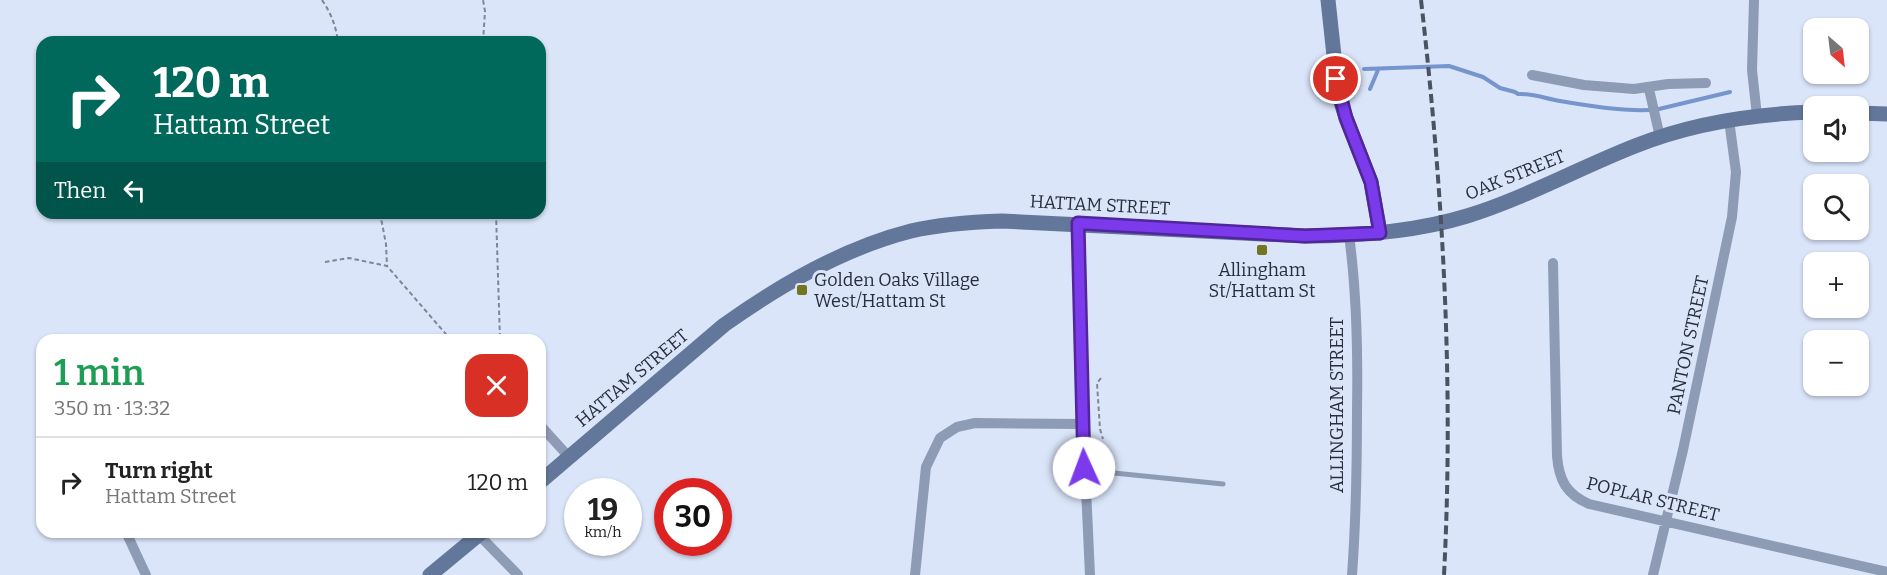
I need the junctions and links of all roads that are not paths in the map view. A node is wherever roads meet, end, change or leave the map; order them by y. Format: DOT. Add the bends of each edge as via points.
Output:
graph roads {
  1 [pos="1328,0"];
  2 [pos="1754,0"];
  3 [pos="1532,75"];
  4 [pos="1706,83"];
  5 [pos="1649,89"];
  6 [pos="1803,113"];
  7 [pos="1869,113"];
  8 [pos="1887,114"];
  9 [pos="1757,116"];
  10 [pos="1729,120"];
  11 [pos="1660,137"];
  12 [pos="1078,223"];
  13 [pos="1380,233"];
  14 [pos="1349,235"];
  15 [pos="1553,262"];
  16 [pos="1083,424"];
  17 [pos="546,432"];
  18 [pos="569,457"];
  19 [pos="1084,468"];
  20 [pos="546,477"];
  21 [pos="1223,484"];
  22 [pos="1667,520"];
  23 [pos="129,538"];
  24 [pos="476,538"];
  25 [pos="485,538"];
  26 [pos="1887,572"];
  27 [pos="146,575"];
  28 [pos="430,575"];
  29 [pos="519,575"];
  30 [pos="915,575"];
  31 [pos="1090,575"];
  32 [pos="1352,575"];
  33 [pos="1653,575"];
  1 -- 13 [label="main road" via="1338,93 1371,182"];
  2 -- 9 [label="street" via="1752,70"];
  3 -- 5 [label="street" via="1584,85"];
  4 -- 5 [label="street"];
  5 -- 11 [label="street"];
  6 -- 9 [label="main road, OAK STREET"];
  7 -- 8 [label="main road"];
  9 -- 10 [label="main road, OAK STREET"];
  10 -- 11 [label="main road, OAK STREET"];
  10 -- 22 [label="street, PANTON STREET" via="1735,164 1732,217"];
  11 -- 13 [label="main road, OAK STREET" via="1479,212 1442,223"];
  12 -- 14 [label="main road, HATTAM STREET"];
  12 -- 16 [label="street"];
  12 -- 18 [label="main road, HATTAM STREET" via="993,221 934,226 844,255 783,286 724,325"];
  13 -- 14 [label="main road, HATTAM STREET"];
  14 -- 32 [label="street, ALLINGHAM STREET" via="1358,341"];
  15 -- 22 [label="street, POPLAR STREET" via="1560,477 1570,494 1589,504"];
  16 -- 19 [label="street"];
  16 -- 30 [label="street" via="975,423 957,427 940,438 926,467"];
  17 -- 18 [label="street"];
  18 -- 20 [label="main road, HATTAM STREET"];
  19 -- 21 [label="lane"];
  19 -- 31 [label="street"];
  22 -- 26 [label="street, POPLAR STREET"];
  22 -- 33 [label="street, PANTON STREET"];
  23 -- 27 [label="street"];
  24 -- 28 [label="main road"];
  25 -- 29 [label="street"];
}
